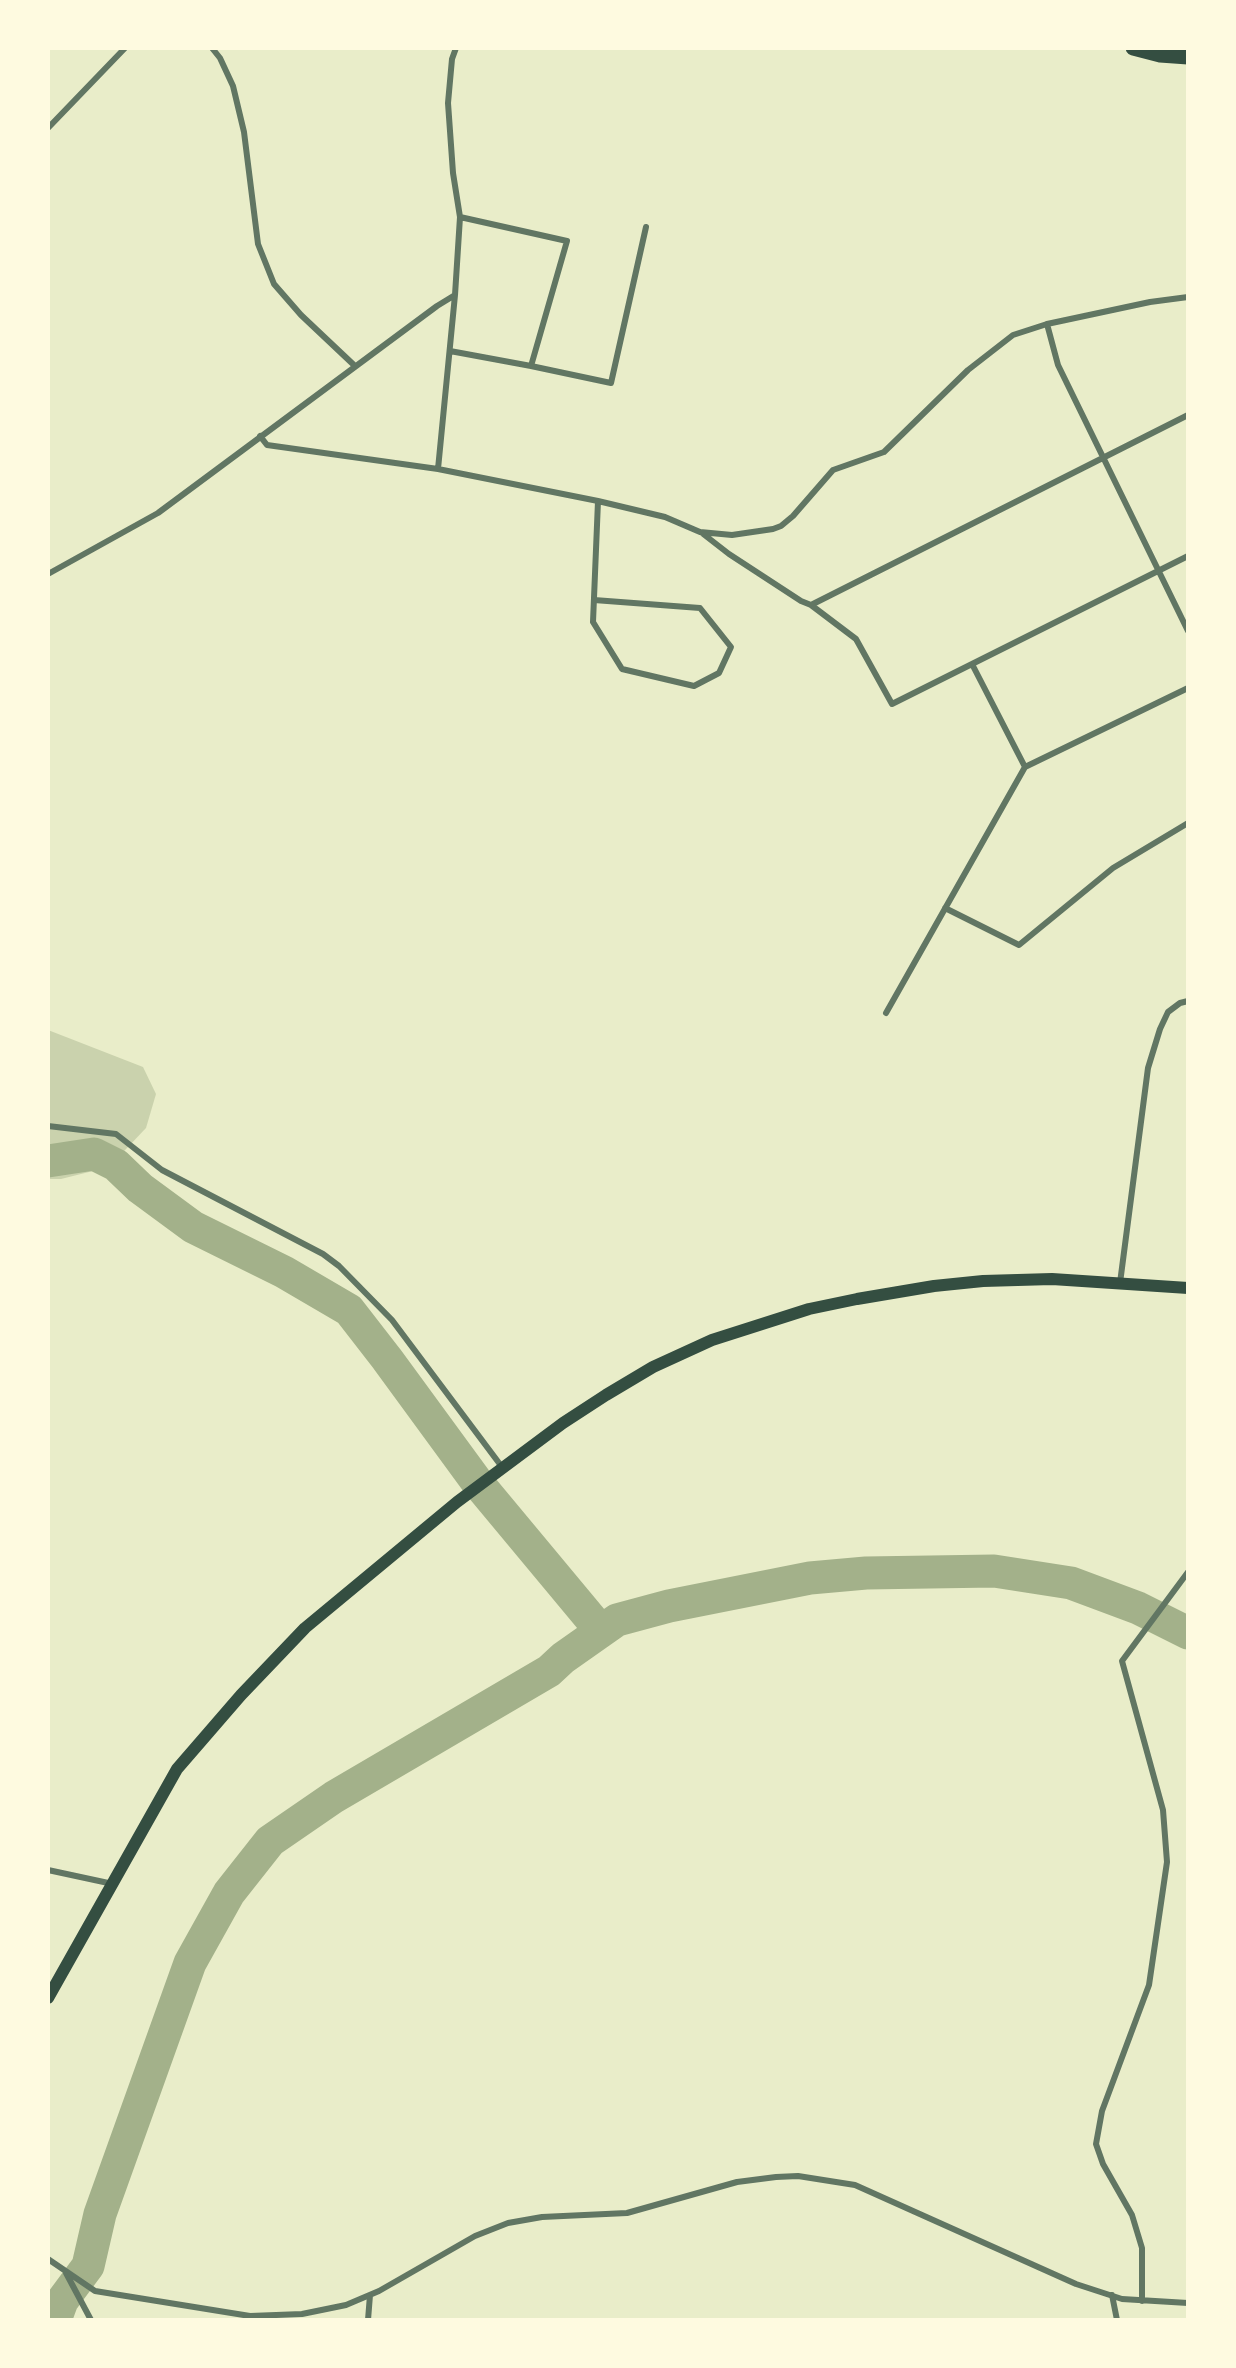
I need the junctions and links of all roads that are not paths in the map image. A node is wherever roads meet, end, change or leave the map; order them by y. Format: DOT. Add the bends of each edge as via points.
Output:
graph roads {
  1 [pos="125,48"];
  2 [pos="212,48"];
  3 [pos="456,48"];
  4 [pos="1133,48"];
  5 [pos="1188,57"];
  6 [pos="48,128"];
  7 [pos="460,217"];
  8 [pos="646,227"];
  9 [pos="455,295"];
  10 [pos="1188,297"];
  11 [pos="1047,324"];
  12 [pos="450,351"];
  13 [pos="355,366"];
  14 [pos="531,366"];
  15 [pos="1188,415"];
  16 [pos="260,436"];
  17 [pos="1103,457"];
  18 [pos="438,469"];
  19 [pos="598,501"];
  20 [pos="700,532"];
  21 [pos="1188,556"];
  22 [pos="1159,571"];
  23 [pos="48,574"];
  24 [pos="594,600"];
  25 [pos="811,605"];
  26 [pos="1188,631"];
  27 [pos="972,664"];
  28 [pos="1188,688"];
  29 [pos="1025,767"];
  30 [pos="1188,823"];
  31 [pos="945,908"];
  32 [pos="1188,1001"];
  33 [pos="886,1013"];
  34 [pos="48,1126"];
  35 [pos="1120,1284"];
  36 [pos="1188,1288"];
  37 [pos="499,1470"];
  38 [pos="1188,1572"];
  39 [pos="48,1870"];
  40 [pos="113,1884"];
  41 [pos="48,1998"];
  42 [pos="48,2259"];
  43 [pos="66,2272"];
  44 [pos="370,2295"];
  45 [pos="1112,2295"];
  46 [pos="1142,2301"];
  47 [pos="1188,2303"];
  48 [pos="91,2320"];
  49 [pos="368,2320"];
  50 [pos="1117,2320"];
  1 -- 6 [label="street"];
  2 -- 13 [label="street" via="233,86 244,132 258,244 274,284"];
  3 -- 7 [label="street" via="448,104"];
  4 -- 5 [label="main road"];
  7 -- 9 [label="street"];
  7 -- 14 [label="street" via="567,241"];
  8 -- 14 [label="street" via="611,383"];
  9 -- 12 [label="street"];
  9 -- 13 [label="street"];
  10 -- 11 [label="street"];
  11 -- 17 [label="street" via="1058,364"];
  11 -- 20 [label="street" via="1002,343 968,370 884,452 828,473 781,526 732,535"];
  12 -- 14 [label="street"];
  12 -- 18 [label="street"];
  13 -- 16 [label="street"];
  15 -- 17 [label="street"];
  16 -- 18 [label="street" via="267,445"];
  16 -- 23 [label="street" via="158,513"];
  17 -- 22 [label="street"];
  17 -- 25 [label="street"];
  18 -- 19 [label="street"];
  19 -- 20 [label="street"];
  19 -- 24 [label="street"];
  20 -- 25 [label="street"];
  21 -- 22 [label="street"];
  22 -- 26 [label="street"];
  22 -- 27 [label="street"];
  24 -- 24 [label="street" via="592,622 621,669 694,686 719,673 731,647 700,609"];
  25 -- 27 [label="street" via="856,639 892,704"];
  27 -- 29 [label="street"];
  28 -- 29 [label="street"];
  29 -- 31 [label="street"];
  30 -- 31 [label="street" via="1113,868 1019,945"];
  31 -- 33 [label="street"];
  32 -- 35 [label="street" via="1168,1012 1148,1068"];
  34 -- 37 [label="street" via="116,1134 162,1170 339,1266 392,1320"];
  35 -- 36 [label="main road"];
  35 -- 37 [label="main road" via="1052,1279 944,1285 809,1309 767,1321 653,1367 563,1423"];
  37 -- 40 [label="main road" via="305,1628 241,1695 177,1769"];
  38 -- 46 [label="street" via="1122,1661 1163,1810 1167,1862 1149,1985 1102,2111 1096,2144 1132,2215 1142,2248"];
  39 -- 40 [label="street"];
  40 -- 41 [label="main road"];
  42 -- 43 [label="street"];
  43 -- 44 [label="street" via="95,2291 250,2316 302,2314 346,2305"];
  43 -- 48 [label="street"];
  44 -- 45 [label="street" via="475,2236 508,2223 542,2217 627,2213 737,2182 798,2176 855,2186 1076,2284"];
  44 -- 49 [label="street"];
  45 -- 46 [label="street"];
  45 -- 50 [label="street"];
  46 -- 47 [label="street"];
}
